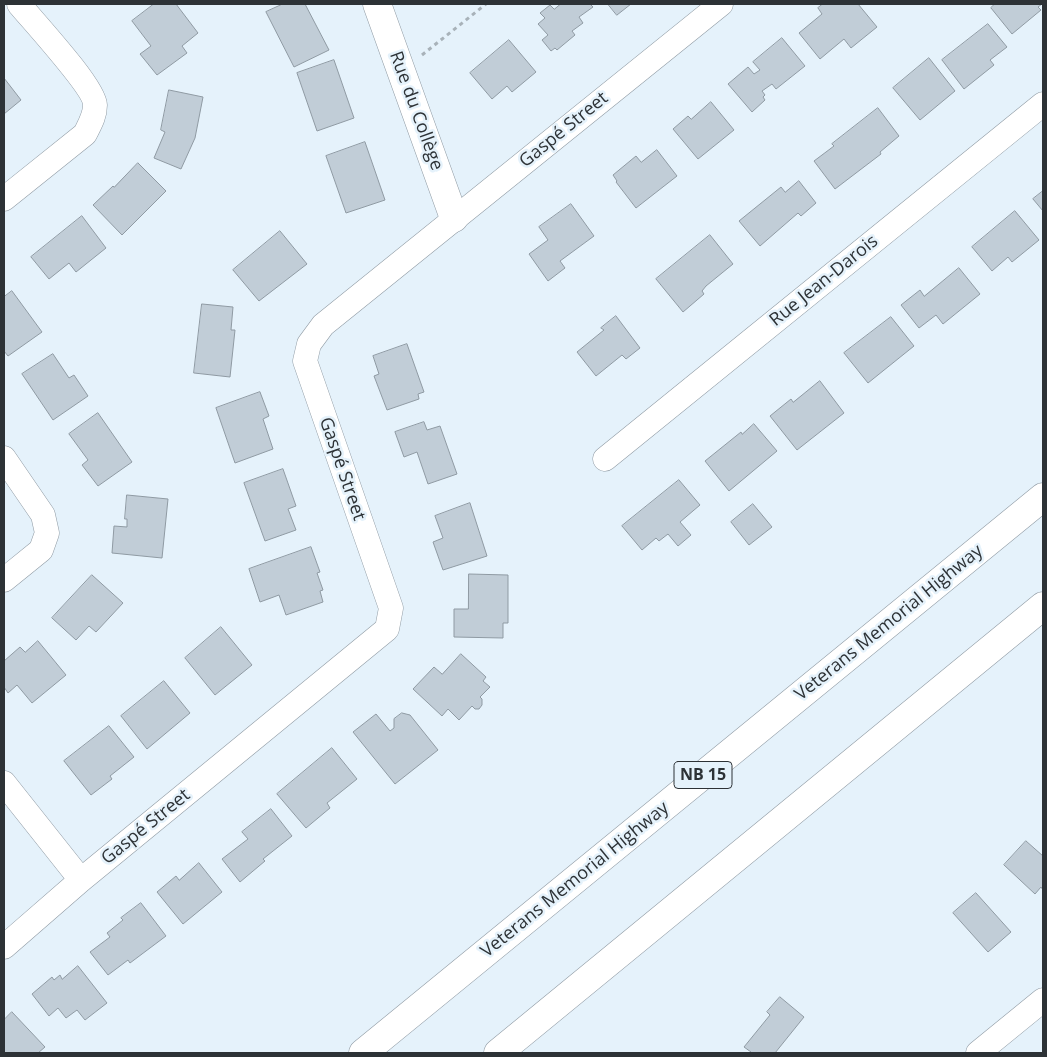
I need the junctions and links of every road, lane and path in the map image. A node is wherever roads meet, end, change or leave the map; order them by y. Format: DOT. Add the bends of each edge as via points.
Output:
graph roads {
  1 [pos="19,4"];
  2 [pos="378,4"];
  3 [pos="486,4"];
  4 [pos="720,4"];
  5 [pos="401,70"];
  6 [pos="1043,104"];
  7 [pos="4,199"];
  8 [pos="454,218"];
  9 [pos="4,458"];
  10 [pos="605,459"];
  11 [pos="1043,497"];
  12 [pos="4,580"];
  13 [pos="1043,606"];
  14 [pos="4,782"];
  15 [pos="81,880"];
  16 [pos="4,947"];
  17 [pos="1043,1000"];
  18 [pos="363,1053"];
  19 [pos="498,1053"];
  20 [pos="978,1053"];
  1 -- 7 [label="street" via="87,86 95,103 85,134"];
  2 -- 5 [label="main road, Rue du Collège"];
  3 -- 5 [label="path"];
  4 -- 8 [label="street, Gaspé Street"];
  5 -- 8 [label="main road, Rue du Collège"];
  6 -- 10 [label="street, Rue Jean-Darois"];
  8 -- 15 [label="street, Gaspé Street" via="323,325 309,344 305,361 391,608 387,629"];
  9 -- 12 [label="street" via="43,514 48,532 41,550"];
  11 -- 18 [label="main road, Veterans Memorial Highway / NB 15"];
  13 -- 19 [label="main road"];
  14 -- 15 [label="street"];
  15 -- 16 [label="street, Gaspé Street"];
  17 -- 20 [label="street"];
}
